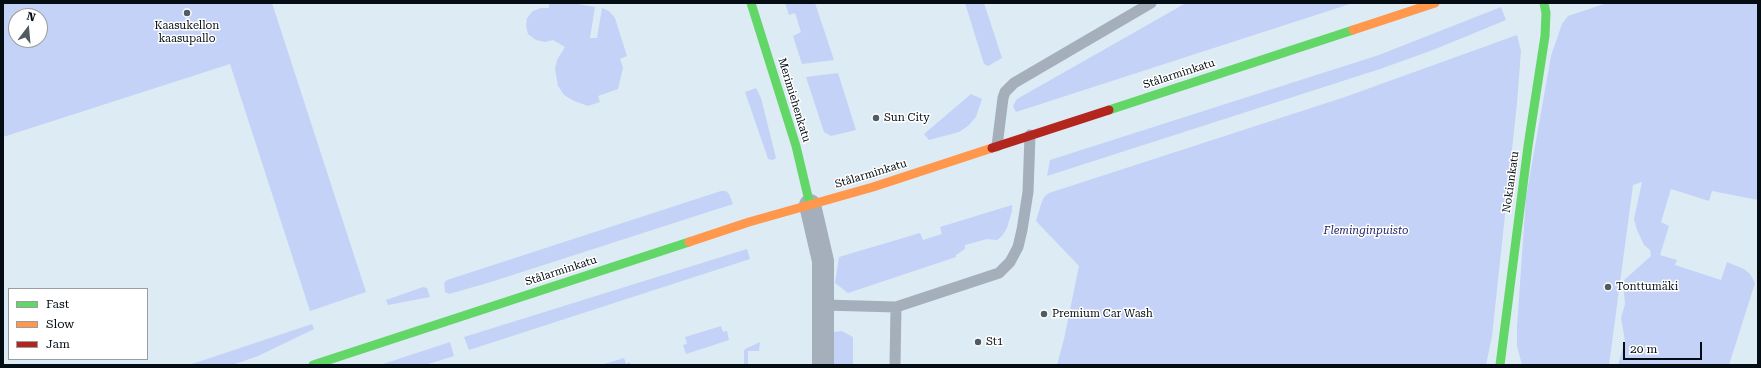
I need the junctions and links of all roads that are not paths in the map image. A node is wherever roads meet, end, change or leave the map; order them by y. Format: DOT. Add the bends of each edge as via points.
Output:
graph roads {
  1 [pos="751,3"];
  2 [pos="1151,3"];
  3 [pos="1435,3"];
  4 [pos="1544,3"];
  5 [pos="1030,135"];
  6 [pos="997,146"];
  7 [pos="810,205"];
  8 [pos="824,305"];
  9 [pos="896,307"];
  10 [pos="312,365"];
  11 [pos="823,365"];
  12 [pos="895,365"];
  13 [pos="1500,365"];
  1 -- 7 [label="main road, Merimiehenkatu" via="796,146"];
  2 -- 6 [label="lane" via="1014,83 1003,98"];
  3 -- 5 [label="main road, Stålarminkatu"];
  4 -- 13 [label="main road, Nokiankatu" via="1545,36"];
  5 -- 6 [label="main road, Stålarminkatu"];
  5 -- 9 [label="lane" via="1028,192 1018,247 1010,262 999,272"];
  6 -- 7 [label="main road, Stålarminkatu"];
  7 -- 8 [label="street" via="824,261"];
  7 -- 10 [label="main road, Stålarminkatu" via="749,222"];
  8 -- 9 [label="lane"];
  8 -- 11 [label="street"];
  9 -- 12 [label="lane"];
}
